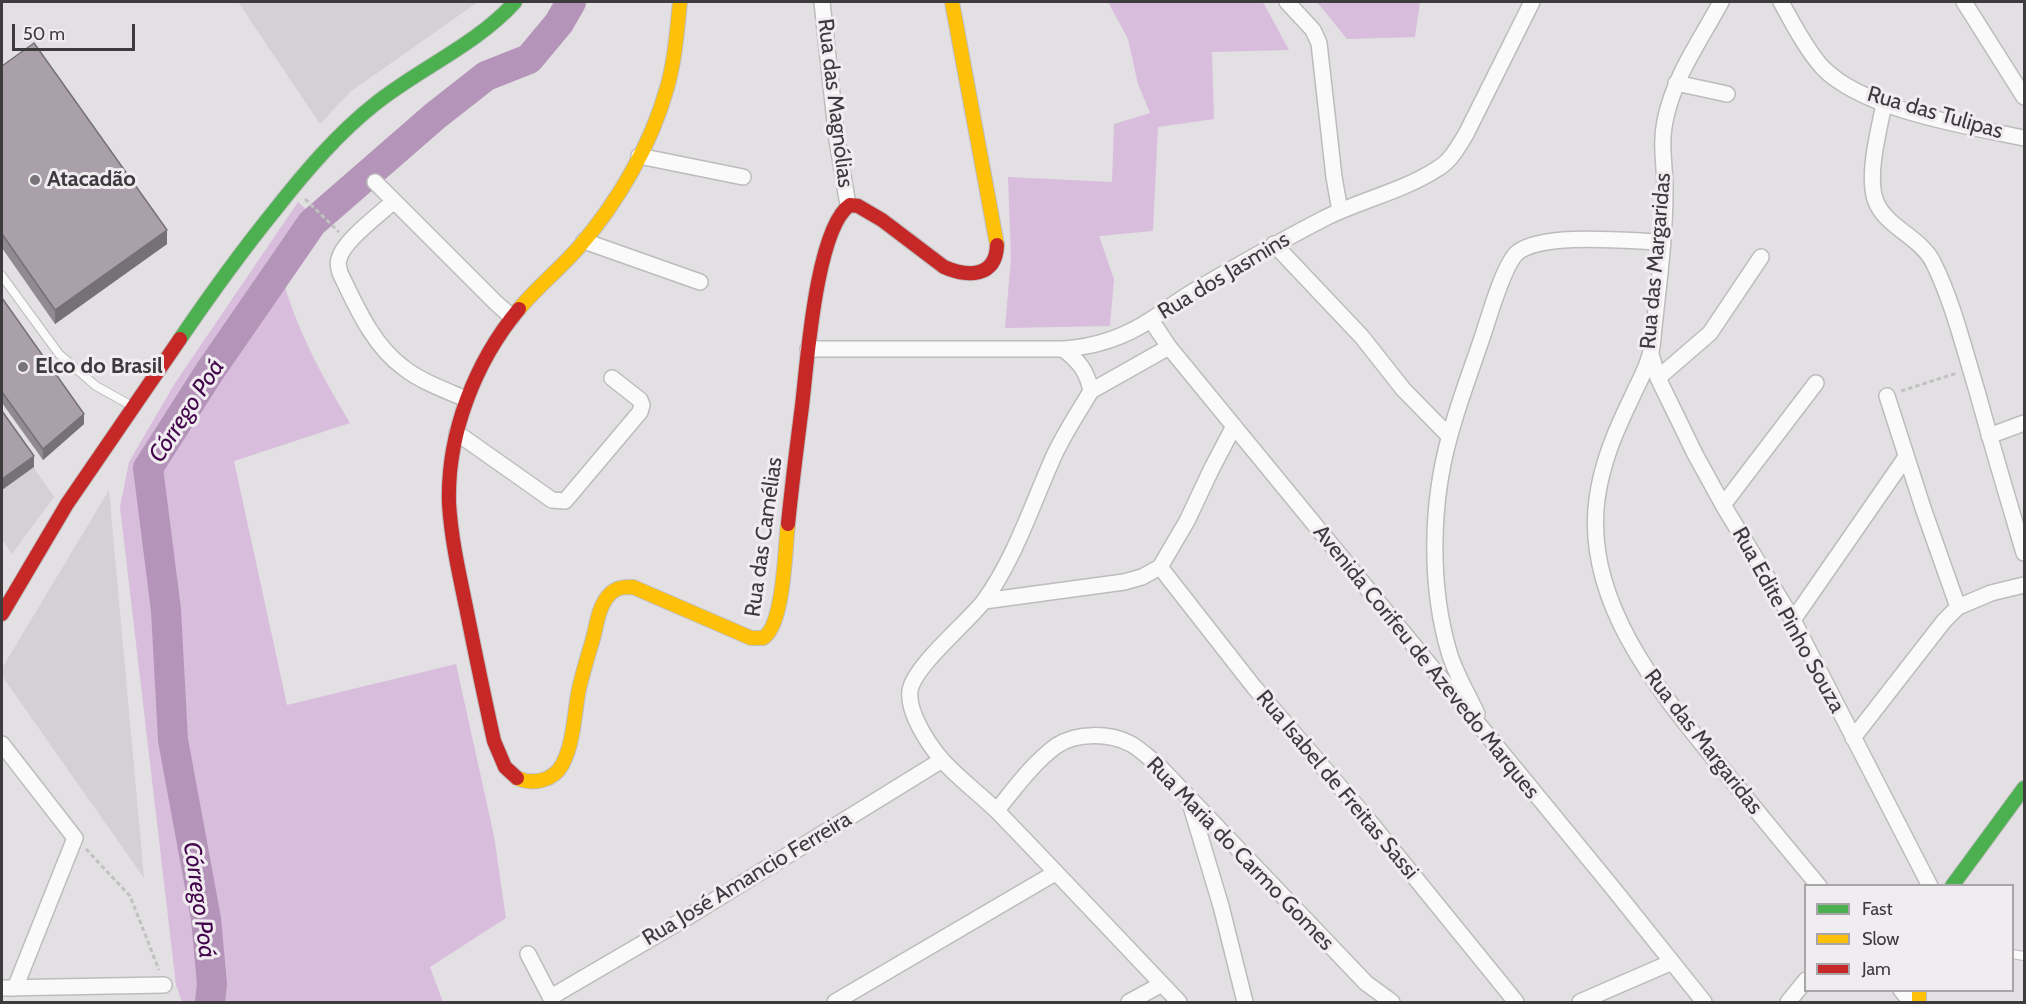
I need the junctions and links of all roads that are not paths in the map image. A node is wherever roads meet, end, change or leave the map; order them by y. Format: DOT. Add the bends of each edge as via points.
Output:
graph roads {
  1 [pos="515,2"];
  2 [pos="680,2"];
  3 [pos="822,2"];
  4 [pos="952,2"];
  5 [pos="1287,2"];
  6 [pos="1532,2"];
  7 [pos="1721,2"];
  8 [pos="1781,2"];
  9 [pos="1964,2"];
  10 [pos="1676,83"];
  11 [pos="1727,94"];
  12 [pos="2025,97"];
  13 [pos="1884,104"];
  14 [pos="2025,138"];
  15 [pos="639,156"];
  16 [pos="744,177"];
  17 [pos="375,182"];
  18 [pos="394,201"];
  19 [pos="848,205"];
  20 [pos="1340,211"];
  21 [pos="584,241"];
  22 [pos="1662,242"];
  23 [pos="1274,244"];
  24 [pos="1761,257"];
  25 [pos="2,276"];
  26 [pos="700,282"];
  27 [pos="512,316"];
  28 [pos="1151,320"];
  29 [pos="1169,347"];
  30 [pos="808,349"];
  31 [pos="1063,349"];
  32 [pos="1651,354"];
  33 [pos="612,378"];
  34 [pos="1658,378"];
  35 [pos="1816,383"];
  36 [pos="1091,391"];
  37 [pos="1887,396"];
  38 [pos="466,399"];
  39 [pos="133,407"];
  40 [pos="2025,423"];
  41 [pos="1234,426"];
  42 [pos="457,434"];
  43 [pos="1449,436"];
  44 [pos="1989,436"];
  45 [pos="1906,457"];
  46 [pos="1723,505"];
  47 [pos="2025,553"];
  48 [pos="1160,567"];
  49 [pos="2025,585"];
  50 [pos="984,601"];
  51 [pos="1958,608"];
  52 [pos="2,614"];
  53 [pos="1793,620"];
  54 [pos="1485,733"];
  55 [pos="1853,738"];
  56 [pos="2,744"];
  57 [pos="942,760"];
  58 [pos="2025,788"];
  59 [pos="1190,800"];
  60 [pos="997,810"];
  61 [pos="1055,873"];
  62 [pos="1818,884"];
  63 [pos="1929,884"];
  64 [pos="1954,884"];
  65 [pos="528,954"];
  66 [pos="1672,962"];
  67 [pos="1804,982"];
  68 [pos="1162,984"];
  69 [pos="164,985"];
  70 [pos="8,988"];
  71 [pos="552,1000"];
  72 [pos="835,1002"];
  73 [pos="1129,1002"];
  74 [pos="1179,1002"];
  75 [pos="1245,1002"];
  76 [pos="1392,1002"];
  77 [pos="1516,1002"];
  78 [pos="1580,1002"];
  79 [pos="1704,1002"];
  80 [pos="1788,1002"];
  1 -- 39 [label="street" via="478,34 375,104 322,153 227,270"];
  2 -- 15 [label="street, Rua das Camélias" via="666,88"];
  3 -- 19 [label="street, Rua das Magnólias"];
  4 -- 19 [label="street" via="995,232 995,257 987,269 979,272 952,271 872,212"];
  5 -- 20 [label="street" via="1313,30 1319,43"];
  6 -- 20 [label="street, Rua dos Jasmins" via="1454,154 1426,176"];
  7 -- 10 [label="street, Rua das Margaridas"];
  8 -- 13 [label="street, Rua das Tulipas" via="1822,67 1840,82"];
  9 -- 12 [label="street"];
  10 -- 11 [label="street"];
  10 -- 22 [label="street, Rua das Margaridas" via="1662,137"];
  13 -- 14 [label="street, Rua das Tulipas"];
  13 -- 44 [label="street" via="1874,174 1876,201 1934,263"];
  15 -- 16 [label="street"];
  15 -- 21 [label="street, Rua das Camélias" via="619,193"];
  17 -- 18 [label="street"];
  18 -- 27 [label="street"];
  18 -- 38 [label="street" via="340,254 340,273 372,334 388,354 415,376"];
  19 -- 30 [label="street, Rua das Camélias" via="833,230 819,277"];
  20 -- 23 [label="street, Rua dos Jasmins"];
  21 -- 26 [label="street"];
  21 -- 27 [label="street, Rua das Camélias"];
  22 -- 32 [label="street, Rua das Margaridas"];
  22 -- 43 [label="street" via="1545,242 1517,253 1500,286"];
  23 -- 28 [label="street, Rua dos Jasmins"];
  23 -- 43 [label="street"];
  24 -- 34 [label="street" via="1710,333"];
  25 -- 39 [label="lane" via="59,354 96,386"];
  27 -- 38 [label="street, Rua das Camélias"];
  28 -- 29 [label="street, Avenida Corifeu de Azevedo Marques"];
  28 -- 31 [label="street, Rua dos Jasmins" via="1115,338"];
  29 -- 36 [label="street"];
  29 -- 41 [label="street, Avenida Corifeu de Azevedo Marques"];
  30 -- 31 [label="street, Rua dos Jasmins"];
  30 -- 42 [label="street, Rua das Camélias" via="779,609 771,632 761,639 751,638 633,587 614,590 598,616 566,754 554,776 547,780 519,779 511,774 494,741 459,572 450,508 450,469"];
  31 -- 36 [label="street" via="1081,364"];
  32 -- 34 [label="street, Rua Edite Pinho Souza"];
  32 -- 62 [label="street, Rua das Margaridas" via="1618,427 1602,471 1597,502 1598,548 1614,609 1636,656 1683,722"];
  33 -- 42 [label="street" via="640,400 640,412 565,501 552,501"];
  34 -- 46 [label="street, Rua Edite Pinho Souza"];
  35 -- 46 [label="street"];
  36 -- 50 [label="street" via="1054,456 1006,563"];
  37 -- 45 [label="street"];
  38 -- 42 [label="street, Rua das Camélias"];
  39 -- 52 [label="street" via="67,504"];
  40 -- 44 [label="street"];
  41 -- 48 [label="street"];
  41 -- 54 [label="street, Avenida Corifeu de Azevedo Marques"];
  43 -- 54 [label="street" via="1436,519 1436,584 1449,653"];
  44 -- 47 [label="street"];
  45 -- 51 [label="street"];
  45 -- 53 [label="street"];
  46 -- 53 [label="street, Rua Edite Pinho Souza"];
  48 -- 50 [label="street" via="1124,582"];
  48 -- 77 [label="street, Rua Isabel de Freitas Sassi" via="1254,687"];
  49 -- 51 [label="street" via="1991,593"];
  50 -- 57 [label="street" via="923,666 909,692 917,721"];
  51 -- 55 [label="street"];
  53 -- 55 [label="street, Rua Edite Pinho Souza"];
  54 -- 66 [label="street, Avenida Corifeu de Azevedo Marques"];
  55 -- 63 [label="street, Rua Edite Pinho Souza"];
  56 -- 70 [label="street" via="75,838"];
  57 -- 60 [label="street"];
  57 -- 71 [label="street, Rua José Amancio Ferreira"];
  58 -- 64 [label="street"];
  59 -- 60 [label="street, Rua Maria do Carmo Gomes" via="1157,764 1131,744 1097,735 1057,746"];
  59 -- 75 [label="street"];
  59 -- 76 [label="street, Rua Maria do Carmo Gomes" via="1366,983"];
  60 -- 61 [label="street"];
  61 -- 68 [label="street"];
  61 -- 72 [label="street"];
  65 -- 71 [label="street"];
  66 -- 78 [label="street"];
  66 -- 79 [label="street, Avenida Corifeu de Azevedo Marques"];
  67 -- 80 [label="street"];
  68 -- 73 [label="street"];
  68 -- 74 [label="street"];
  69 -- 70 [label="street"];
}
